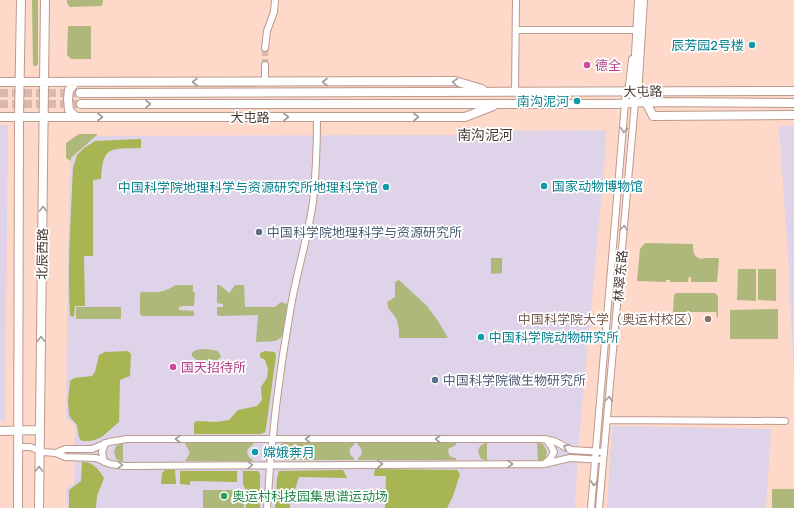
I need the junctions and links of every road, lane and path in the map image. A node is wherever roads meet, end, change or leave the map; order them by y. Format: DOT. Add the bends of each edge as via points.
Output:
graph roads {
  1 [pos="20,0"];
  2 [pos="45,0"];
  3 [pos="275,0"];
  4 [pos="516,0"];
  5 [pos="636,0"];
  6 [pos="639,0"];
  7 [pos="644,0"];
  8 [pos="516,30"];
  9 [pos="636,30"];
  10 [pos="265,48"];
  11 [pos="265,65"];
  12 [pos="0,82"];
  13 [pos="20,82"];
  14 [pos="44,82"];
  15 [pos="76,82"];
  16 [pos="265,82"];
  17 [pos="633,91"];
  18 [pos="794,91"];
  19 [pos="493,92"];
  20 [pos="515,92"];
  21 [pos="80,93"];
  22 [pos="646,102"];
  23 [pos="632,103"];
  24 [pos="794,103"];
  25 [pos="81,104"];
  26 [pos="498,104"];
  27 [pos="794,115"];
  28 [pos="0,117"];
  29 [pos="19,117"];
  30 [pos="44,117"];
  31 [pos="76,117"];
  32 [pos="317,117"];
  33 [pos="607,420"];
  34 [pos="785,421"];
  35 [pos="39,430"];
  36 [pos="0,431"];
  37 [pos="18,431"];
  38 [pos="272,439"];
  39 [pos="546,439"];
  40 [pos="105,443"];
  41 [pos="18,447"];
  42 [pos="39,450"];
  43 [pos="596,452"];
  44 [pos="604,452"];
  45 [pos="56,453"];
  46 [pos="596,459"];
  47 [pos="603,460"];
  48 [pos="104,462"];
  49 [pos="270,464"];
  50 [pos="544,464"];
  51 [pos="18,508"];
  52 [pos="39,508"];
  53 [pos="267,508"];
  54 [pos="591,508"];
  55 [pos="599,508"];
  1 -- 13 [label="main road, 北辰西路"];
  2 -- 14 [label="main road, 北辰西路"];
  3 -- 10 [label="street" via="274,12 266,31"];
  4 -- 8 [label="street"];
  5 -- 9 [label="street"];
  6 -- 9 [label="main road"];
  7 -- 17 [label="street"];
  8 -- 9 [label="street"];
  8 -- 20 [label="street"];
  9 -- 17 [label="main road"];
  11 -- 16 [label="street"];
  12 -- 13 [label="main road, 大屯路"];
  13 -- 14 [label="main road, 大屯路"];
  13 -- 29 [label="main road, 北辰西路"];
  14 -- 15 [label="main road, 大屯路"];
  14 -- 30 [label="main road, 北辰西路"];
  16 -- 15 [label="main road, 大屯路, one-way"];
  15 -- 31 [label="main road" via="69,90 68,99 69,110"];
  19 -- 16 [label="main road, 大屯路, one-way" via="455,81"];
  17 -- 18 [label="main road, 大屯路"];
  17 -- 20 [label="main road, 大屯路"];
  17 -- 23 [label="main road"];
  19 -- 20 [label="main road, 大屯路"];
  19 -- 21 [label="main road, 大屯路"];
  22 -- 23 [label="main road, 大屯路"];
  22 -- 24 [label="main road, 大屯路"];
  22 -- 27 [label="main road" via="653,116"];
  23 -- 26 [label="main road, 大屯路"];
  33 -- 23 [label="street, 林翠东路, one-way"];
  23 -- 43 [label="street, 林翠东路, one-way"];
  25 -- 26 [label="main road, 大屯路, one-way"];
  32 -- 26 [label="main road, 大屯路, one-way" via="465,117"];
  28 -- 29 [label="main road, 大屯路"];
  29 -- 30 [label="main road, 大屯路"];
  29 -- 37 [label="main road, 北辰西路"];
  30 -- 31 [label="main road, 大屯路"];
  35 -- 30 [label="main road, 北辰西路, one-way"];
  31 -- 32 [label="main road, 大屯路, one-way"];
  32 -- 38 [label="street" via="313,202 290,312"];
  33 -- 34 [label="street"];
  33 -- 44 [label="street, 林翠东路"];
  35 -- 37 [label="main road"];
  35 -- 42 [label="main road, 北辰西路"];
  36 -- 37 [label="main road"];
  37 -- 41 [label="main road, 北辰西路"];
  39 -- 38 [label="street, one-way"];
  38 -- 40 [label="street, one-way" via="127,439"];
  38 -- 49 [label="street"];
  43 -- 39 [label="street, one-way" via="567,449"];
  39 -- 50 [label="street" via="554,452"];
  40 -- 45 [label="street" via="92,448 65,449"];
  40 -- 48 [label="street" via="102,452"];
  41 -- 42 [label="street"];
  41 -- 51 [label="main road, 北辰西路"];
  42 -- 45 [label="street"];
  52 -- 42 [label="main road, 北辰西路, one-way"];
  43 -- 44 [label="street"];
  43 -- 46 [label="street, 林翠东路"];
  44 -- 47 [label="street, 林翠东路"];
  45 -- 48 [label="street" via="65,457 96,458"];
  46 -- 47 [label="street"];
  46 -- 50 [label="street" via="570,458"];
  46 -- 54 [label="street, 林翠东路, one-way"];
  47 -- 55 [label="street, 林翠东路"];
  48 -- 49 [label="street, one-way" via="125,466"];
  49 -- 50 [label="street, one-way"];
  49 -- 53 [label="street"];
}
